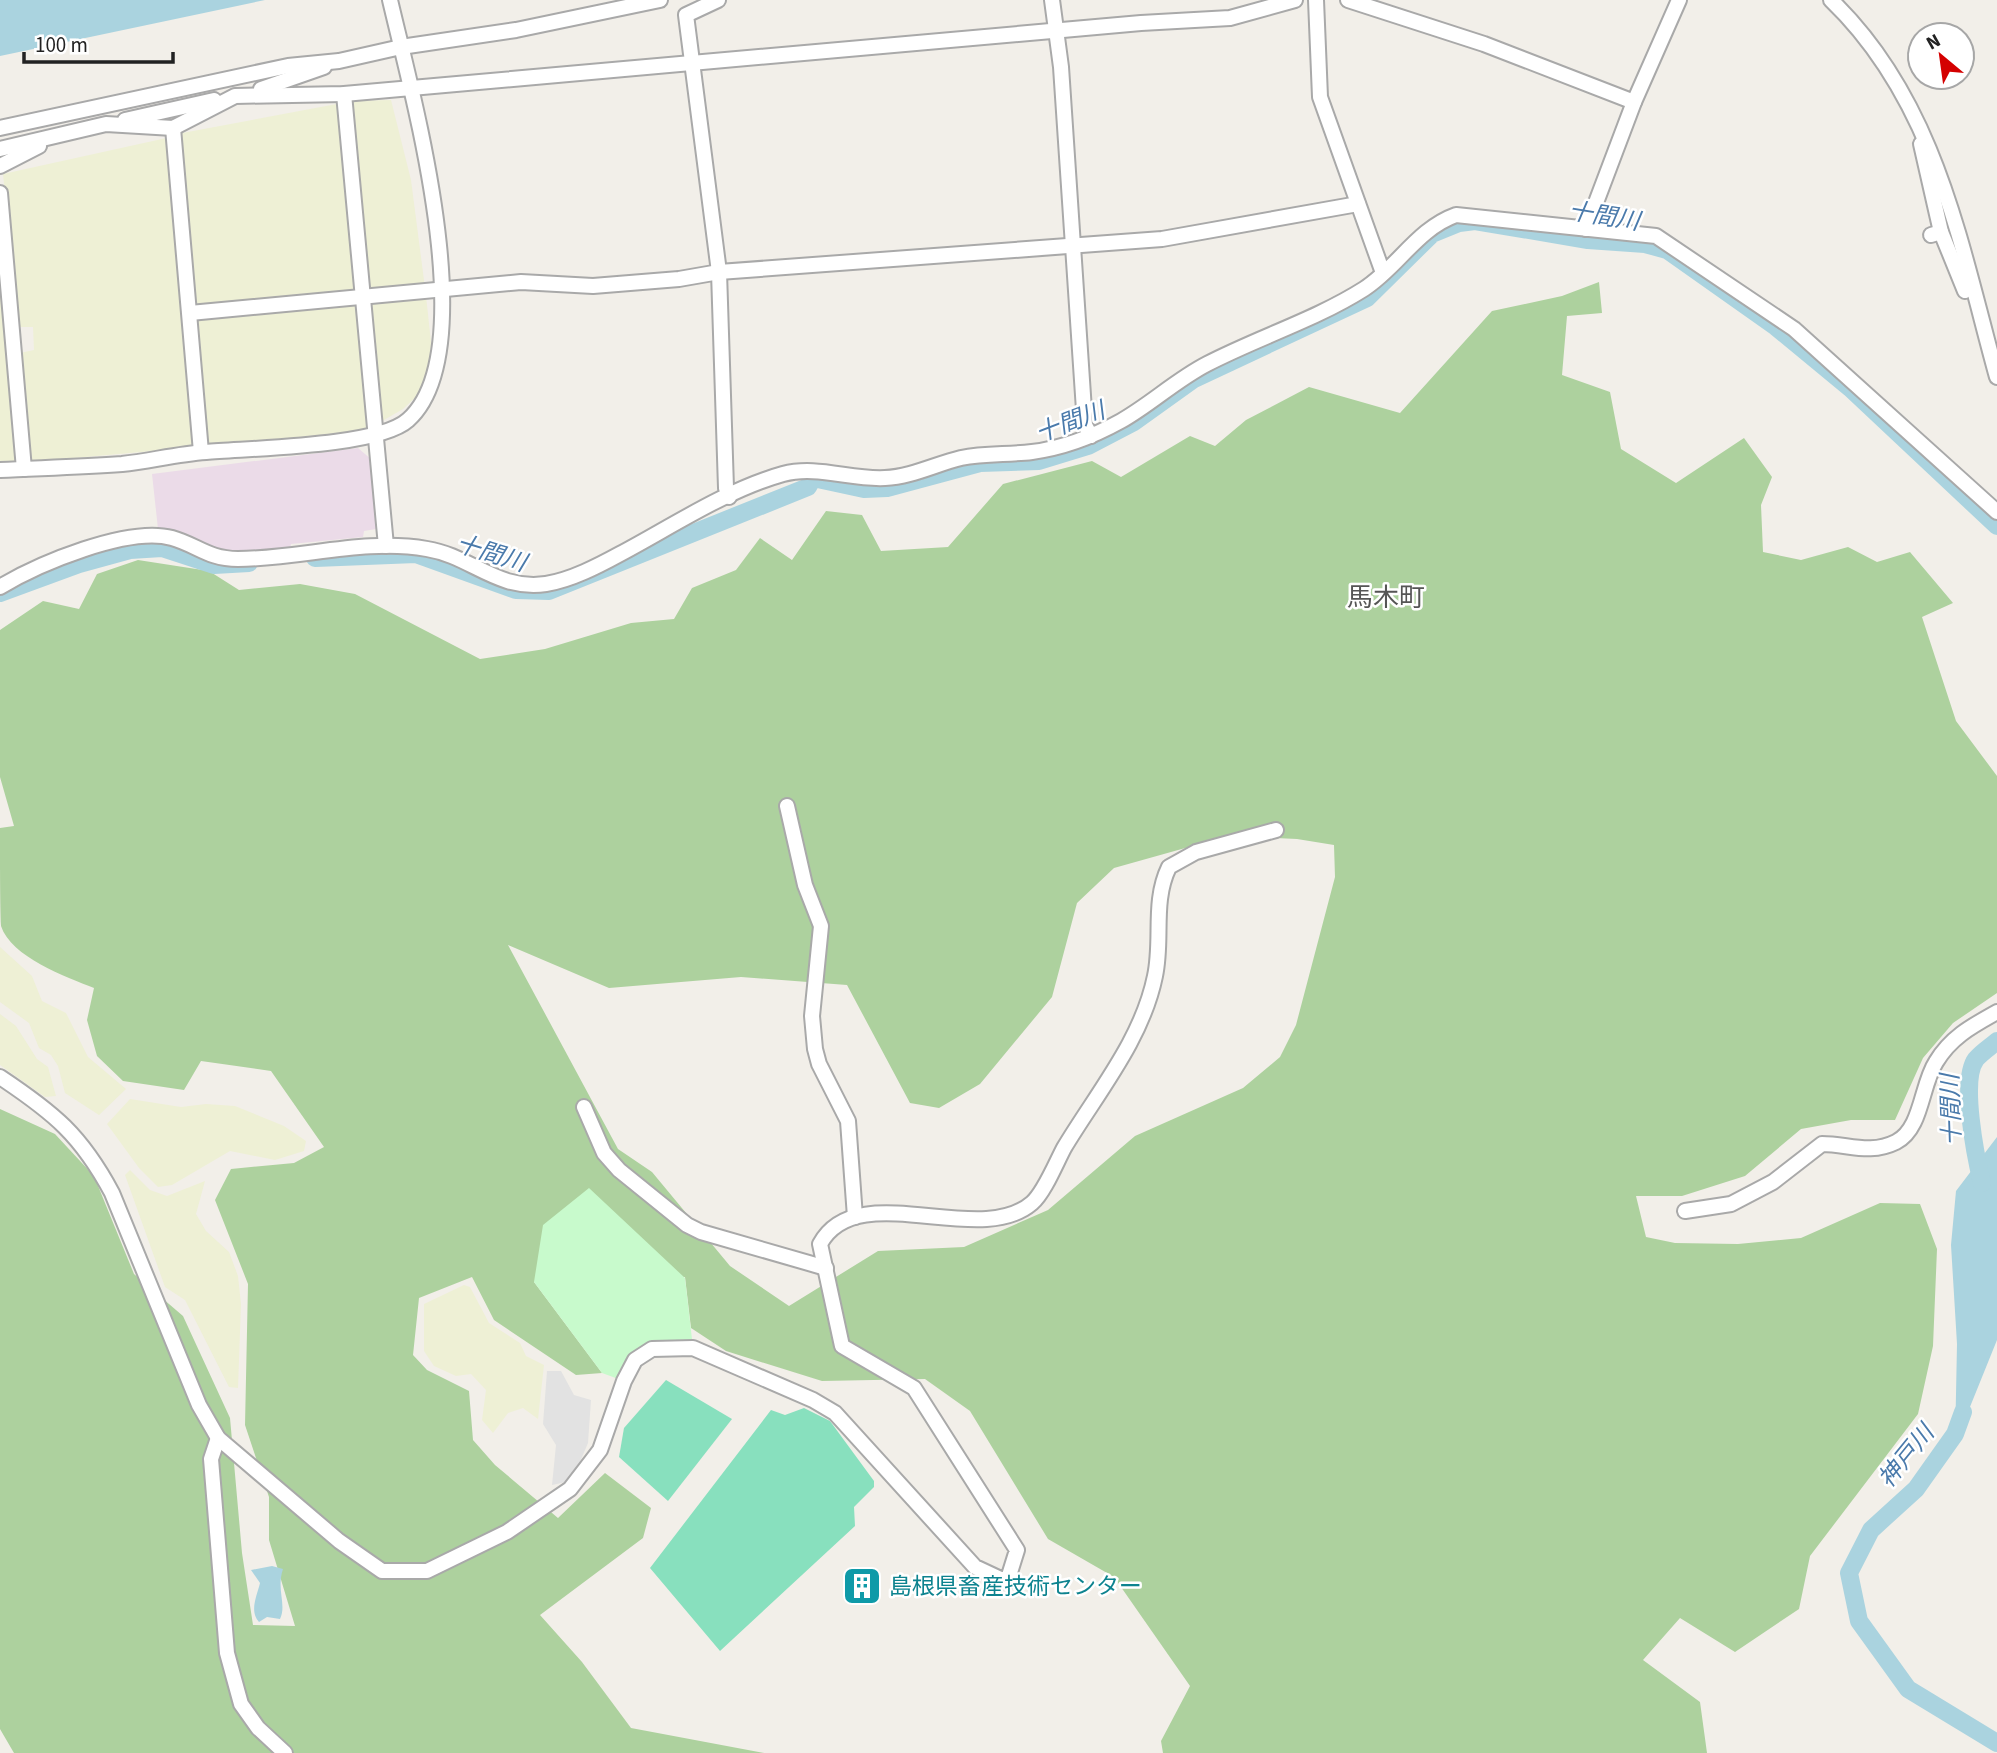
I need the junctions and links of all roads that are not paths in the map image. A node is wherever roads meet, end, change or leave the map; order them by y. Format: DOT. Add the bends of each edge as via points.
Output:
graph roads {
  1 [pos="390,0"];
  2 [pos="660,0"];
  3 [pos="718,0"];
  4 [pos="1052,0"];
  5 [pos="1294,0"];
  6 [pos="1316,0"];
  7 [pos="1348,0"];
  8 [pos="1679,0"];
  9 [pos="1831,0"];
  10 [pos="1057,31"];
  11 [pos="400,41"];
  12 [pos="339,61"];
  13 [pos="695,62"];
  14 [pos="410,89"];
  15 [pos="344,94"];
  16 [pos="234,96"];
  17 [pos="1634,102"];
  18 [pos="106,124"];
  19 [pos="0,128"];
  20 [pos="173,128"];
  21 [pos="1923,129"];
  22 [pos="59,135"];
  23 [pos="0,149"];
  24 [pos="0,166"];
  25 [pos="0,193"];
  26 [pos="1358,204"];
  27 [pos="1586,229"];
  28 [pos="1072,245"];
  29 [pos="719,272"];
  30 [pos="1382,273"];
  31 [pos="442,292"];
  32 [pos="362,298"];
  33 [pos="1978,309"];
  34 [pos="190,313"];
  35 [pos="1997,377"];
  36 [pos="375,435"];
  37 [pos="1091,436"];
  38 [pos="201,452"];
  39 [pos="24,469"];
  40 [pos="0,470"];
  41 [pos="729,497"];
  42 [pos="1997,512"];
  43 [pos="386,546"];
  44 [pos="0,587"];
  45 [pos="787,806"];
  46 [pos="1276,831"];
  47 [pos="1997,1012"];
  48 [pos="0,1077"];
  49 [pos="584,1107"];
  50 [pos="1685,1211"];
  51 [pos="855,1217"];
  52 [pos="826,1268"];
  53 [pos="218,1438"];
  54 [pos="285,1753"];
  1 -- 11 [label="street"];
  2 -- 11 [label="street" via="516,30"];
  3 -- 13 [label="street" via="687,15"];
  4 -- 10 [label="street"];
  5 -- 10 [label="street" via="1230,18"];
  6 -- 26 [label="street" via="1320,97"];
  7 -- 17 [label="street" via="1484,44"];
  8 -- 17 [label="street"];
  9 -- 21 [label="street" via="1874,47"];
  10 -- 13 [label="street"];
  10 -- 28 [label="street"];
  11 -- 12 [label="street"];
  11 -- 14 [label="street"];
  12 -- 16 [label="street" via="282,84"];
  12 -- 19 [label="street" via="288,66"];
  13 -- 14 [label="street"];
  13 -- 29 [label="street"];
  14 -- 15 [label="street"];
  14 -- 31 [label="street" via="432,201"];
  15 -- 16 [label="street"];
  15 -- 32 [label="street"];
  16 -- 18 [label="street"];
  16 -- 20 [label="street"];
  17 -- 27 [label="street"];
  18 -- 20 [label="street"];
  18 -- 22 [label="street"];
  20 -- 34 [label="street"];
  21 -- 33 [label="street" via="1943,178"];
  21 -- 33 [label="street" via="1918,135 1936,233"];
  22 -- 23 [label="street"];
  22 -- 24 [label="street"];
  25 -- 39 [label="street"];
  26 -- 28 [label="street" via="1162,239"];
  26 -- 30 [label="street"];
  27 -- 30 [label="street" via="1456,215 1424,232"];
  27 -- 42 [label="street" via="1656,236 1732,286 1821,351"];
  28 -- 29 [label="street"];
  28 -- 37 [label="street" via="1085,425"];
  29 -- 31 [label="street" via="593,286 521,282"];
  29 -- 41 [label="street"];
  30 -- 37 [label="street" via="1341,302 1182,377 1124,419"];
  31 -- 32 [label="street"];
  31 -- 36 [label="street" via="440,355 432,386 407,421"];
  32 -- 34 [label="street"];
  32 -- 36 [label="street"];
  33 -- 35 [label="street"];
  34 -- 38 [label="street"];
  36 -- 38 [label="street"];
  36 -- 43 [label="street"];
  37 -- 41 [label="street" via="1033,452 961,458 890,478 794,472"];
  38 -- 39 [label="street" via="123,464"];
  39 -- 40 [label="street"];
  41 -- 43 [label="street" via="596,567 548,584 512,585 431,549"];
  43 -- 44 [label="street" via="213,558 175,538 150,534 34,567"];
  45 -- 51 [label="street" via="805,885 821,926 813,1016 815,1049 848,1121"];
  46 -- 51 [label="street" via="1196,852 1169,867 1158,899 1156,974 1147,1009 1033,1202 997,1218 975,1220 929,1214"];
  47 -- 50 [label="street" via="1947,1046 1934,1065 1914,1122 1896,1142 1858,1150 1822,1144 1773,1182 1731,1204"];
  48 -- 53 [label="street" via="62,1122 96,1163 199,1405"];
  49 -- 52 [label="street" via="604,1153 687,1225"];
  51 -- 52 [label="street" via="826,1232 820,1244"];
  52 -- 53 [label="street" via="842,1346 914,1388 1017,1550 1007,1582 975,1567 835,1413 693,1348 652,1349 635,1360 600,1450 570,1489 508,1532 427,1572 382,1572 367,1563"];
  53 -- 54 [label="street" via="211,1459 227,1653 241,1704"];
}
